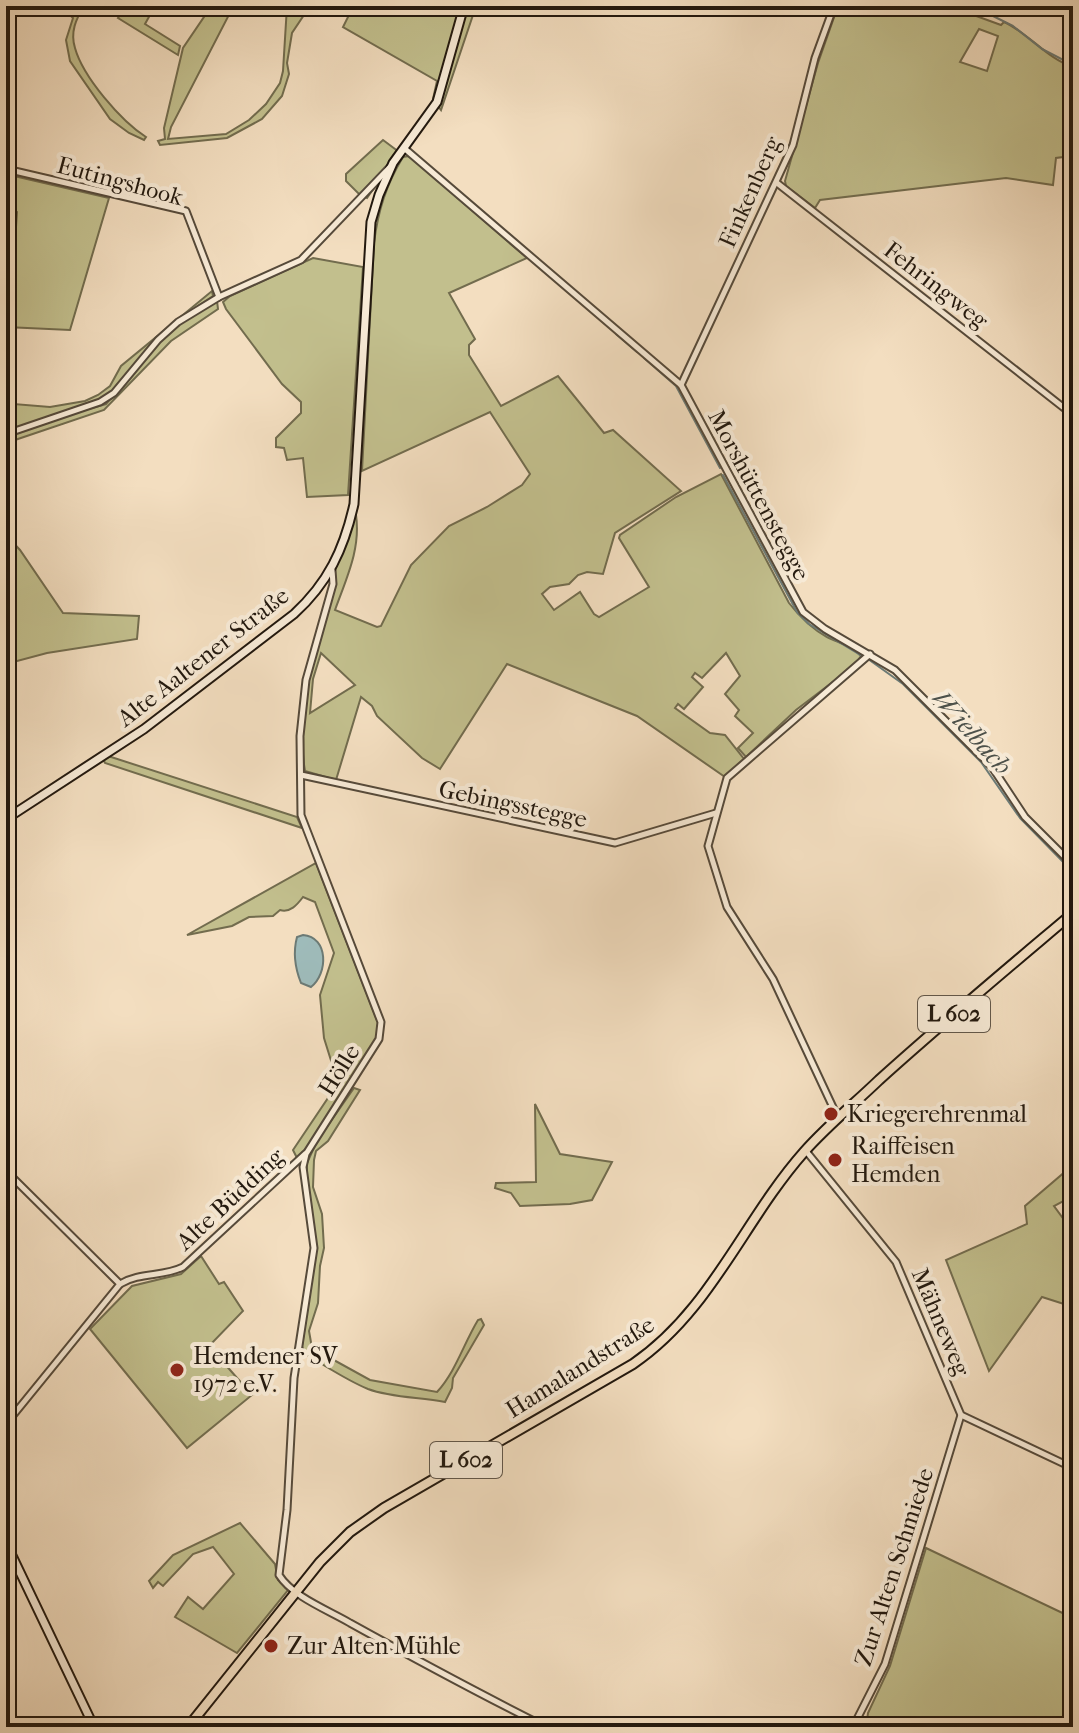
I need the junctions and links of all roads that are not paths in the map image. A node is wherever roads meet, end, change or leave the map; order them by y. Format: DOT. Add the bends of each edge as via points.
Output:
graph roads {
  1 [pos="464,6"];
  2 [pos="834,6"];
  3 [pos="1064,6"];
  4 [pos="1073,9"];
  5 [pos="404,148"];
  6 [pos="393,163"];
  7 [pos="6,169"];
  8 [pos="777,183"];
  9 [pos="219,297"];
  10 [pos="681,385"];
  11 [pos="1073,415"];
  12 [pos="6,434"];
  13 [pos="332,570"];
  14 [pos="870,654"];
  15 [pos="301,775"];
  16 [pos="717,813"];
  17 [pos="6,819"];
  18 [pos="1073,865"];
  19 [pos="1073,913"];
  20 [pos="838,1118"];
  21 [pos="805,1150"];
  22 [pos="306,1154"];
  23 [pos="6,1171"];
  24 [pos="120,1284"];
  25 [pos="961,1415"];
  26 [pos="6,1424"];
  27 [pos="1073,1468"];
  28 [pos="6,1543"];
  29 [pos="296,1591"];
  30 [pos="94,1727"];
  31 [pos="188,1727"];
  32 [pos="546,1727"];
  33 [pos="853,1727"];
  1 -- 5 [label="street, Alte Aaltener Straße" via="437,102"];
  2 -- 8 [label="street, Finkenberg"];
  3 -- 4 [label="street"];
  5 -- 6 [label="street, Alte Aaltener Straße"];
  5 -- 10 [label="street, Morshüttenstegge"];
  6 -- 9 [label="street" via="301,260"];
  6 -- 13 [label="street, Alte Aaltener Straße" via="371,222 354,504"];
  7 -- 9 [label="street, Eutingshook" via="186,211"];
  8 -- 10 [label="street, Finkenberg"];
  8 -- 11 [label="street, Fehringweg"];
  9 -- 12 [label="street" via="168,331 114,393"];
  10 -- 14 [label="street, Morshüttenstegge" via="796,604 812,620"];
  13 -- 15 [label="street, Hölle" via="333,584 306,680"];
  13 -- 17 [label="street, Alte Aaltener Straße" via="294,614 144,729"];
  14 -- 16 [label="street" via="727,778"];
  14 -- 18 [label="street, Morshüttenstegge" via="895,670 992,767 1025,817"];
  15 -- 16 [label="street, Gebingsstegge" via="615,843"];
  15 -- 22 [label="street, Hölle" via="306,831 381,1022 379,1039"];
  16 -- 20 [label="street" via="708,846 727,907 773,979"];
  19 -- 20 [label="main road, Hamalandstraße / L 602"];
  20 -- 21 [label="main road, Hamalandstraße / L 602"];
  21 -- 25 [label="street, Mähneweg" via="896,1262"];
  21 -- 29 [label="main road, Hamalandstraße / L 602" via="705,1294 666,1339 633,1364 367,1519"];
  22 -- 24 [label="street, Alte Büdding" via="183,1267"];
  22 -- 29 [label="street" via="304,1184 314,1248 294,1378 287,1510 278,1566 282,1580"];
  23 -- 24 [label="street"];
  24 -- 26 [label="street"];
  25 -- 27 [label="street"];
  25 -- 33 [label="street, Zur Alten Schmiede" via="885,1664"];
  28 -- 30 [label="street"];
  29 -- 31 [label="main road, Hamalandstraße / L 602"];
  29 -- 32 [label="street"];
}
